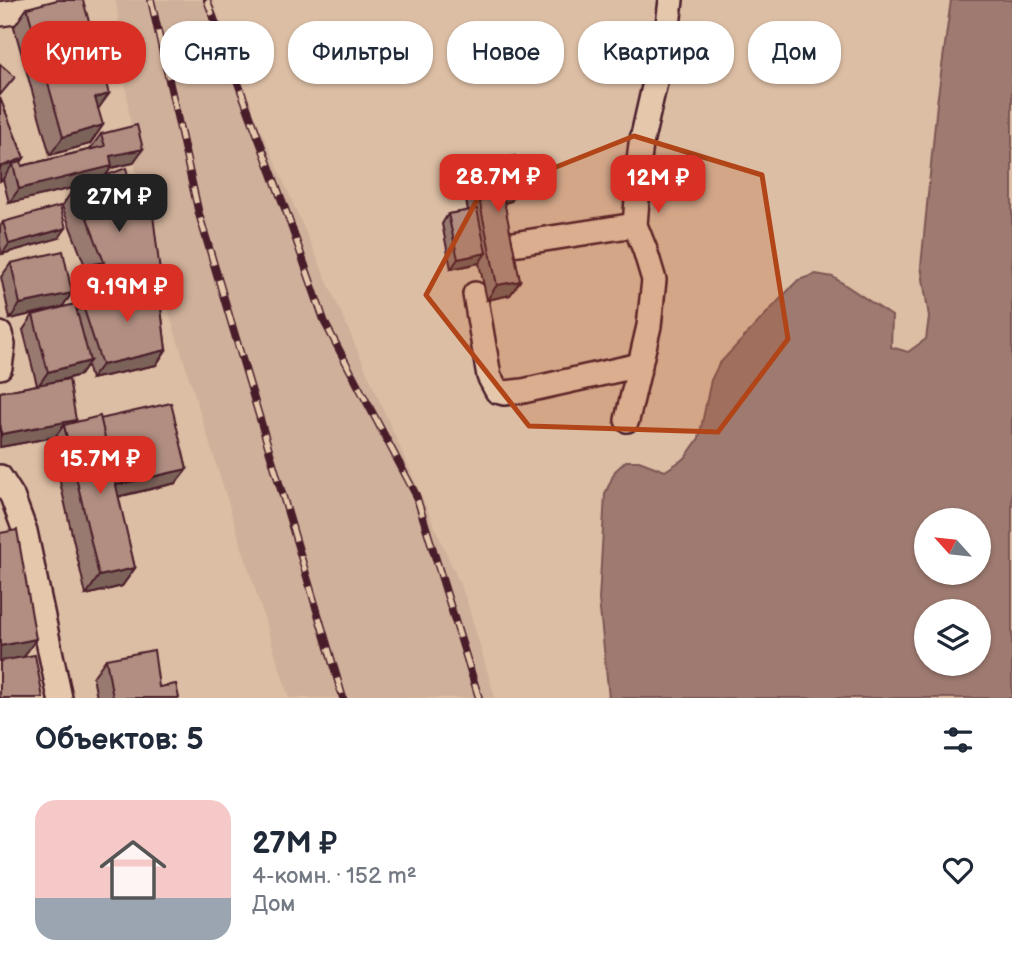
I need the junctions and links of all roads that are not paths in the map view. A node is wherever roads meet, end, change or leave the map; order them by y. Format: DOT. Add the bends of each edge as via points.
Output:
graph roads {
  1 [pos="51,0"];
  2 [pos="671,0"];
  3 [pos="0,14"];
  4 [pos="635,226"];
  5 [pos="513,244"];
  6 [pos="475,294"];
  7 [pos="0,334"];
  8 [pos="640,365"];
  9 [pos="0,367"];
  10 [pos="627,419"];
  11 [pos="0,477"];
  12 [pos="60,698"];
  1 -- 3 [label="street"];
  2 -- 4 [label="street" via="641,144"];
  4 -- 5 [label="street"];
  4 -- 8 [label="street" via="654,280"];
  6 -- 8 [label="street" via="489,376 497,391 523,391"];
  7 -- 9 [label="street"];
  8 -- 10 [label="street"];
  11 -- 12 [label="street" via="25,531"];
}
